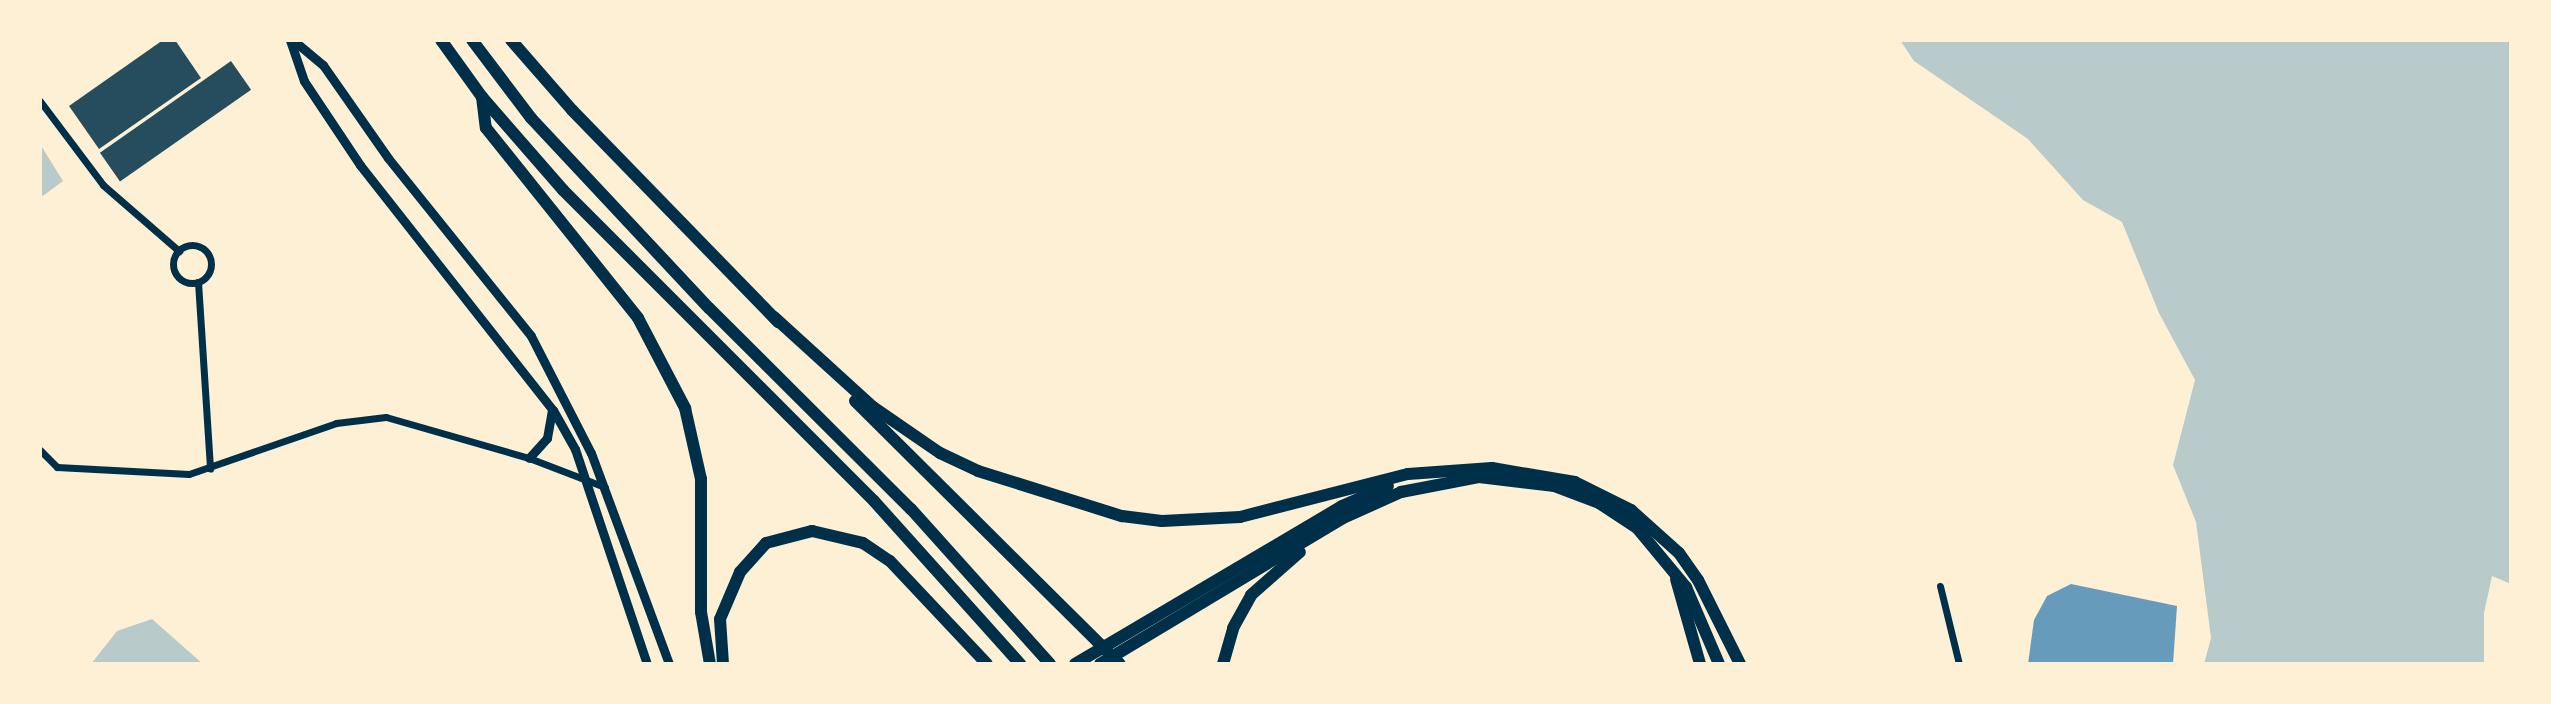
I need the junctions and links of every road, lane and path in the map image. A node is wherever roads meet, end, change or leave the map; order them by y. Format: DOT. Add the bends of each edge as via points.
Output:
graph roads {
  1 [pos="292,40"];
  2 [pos="441,40"];
  3 [pos="472,40"];
  4 [pos="511,40"];
  5 [pos="482,97"];
  6 [pos="40,101"];
  7 [pos="179,251"];
  8 [pos="198,282"];
  9 [pos="774,317"];
  10 [pos="552,408"];
  11 [pos="40,450"];
  12 [pos="529,458"];
  13 [pos="210,469"];
  14 [pos="1442,473"];
  15 [pos="586,479"];
  16 [pos="605,487"];
  17 [pos="1375,503"];
  18 [pos="1672,565"];
  19 [pos="1940,586"];
  20 [pos="1138,633"];
  21 [pos="647,664"];
  22 [pos="669,664"];
  23 [pos="710,664"];
  24 [pos="723,664"];
  25 [pos="987,664"];
  26 [pos="1020,664"];
  27 [pos="1050,664"];
  28 [pos="1075,664"];
  29 [pos="1100,664"];
  30 [pos="1120,664"];
  31 [pos="1223,664"];
  32 [pos="1700,664"];
  33 [pos="1719,664"];
  34 [pos="1740,664"];
  35 [pos="1959,664"];
  1 -- 10 [label="street" via="304,81 360,165"];
  1 -- 16 [label="street" via="323,65 388,158 531,336 567,400"];
  2 -- 5 [label="highway"];
  3 -- 27 [label="highway" via="531,118 709,308 911,509"];
  4 -- 9 [label="highway"];
  5 -- 23 [label="highway" via="486,128 638,318 685,408 701,479 701,612"];
  5 -- 26 [label="highway" via="626,256 874,501"];
  6 -- 7 [label="street" via="103,185"];
  7 -- 8 [label="street" via="176,274"];
  7 -- 8 [label="street" via="196,246 210,257 208,275"];
  8 -- 13 [label="street"];
  9 -- 14 [label="highway" via="873,407 940,453 978,471 1122,516 1162,521 1240,517 1408,474"];
  9 -- 30 [label="highway"];
  10 -- 12 [label="street" via="547,438"];
  10 -- 15 [label="street"];
  11 -- 13 [label="street" via="57,467 189,474"];
  12 -- 13 [label="street" via="419,423 358,417"];
  12 -- 15 [label="street"];
  14 -- 20 [label="highway" via="1353,500"];
  14 -- 34 [label="highway" via="1492,468 1549,474 1631,510 1679,553"];
  15 -- 16 [label="street"];
  15 -- 21 [label="street"];
  16 -- 22 [label="street"];
  17 -- 18 [label="highway" via="1426,485 1479,477 1554,486 1622,517"];
  17 -- 20 [label="highway"];
  17 -- 31 [label="highway" via="1260,585 1237,619"];
  18 -- 32 [label="highway"];
  18 -- 33 [label="highway" via="1704,620"];
  19 -- 35 [label="street"];
  20 -- 28 [label="highway"];
  20 -- 29 [label="highway"];
  24 -- 25 [label="highway" via="720,619 740,572 766,543 812,531 863,543 890,561"];
}
